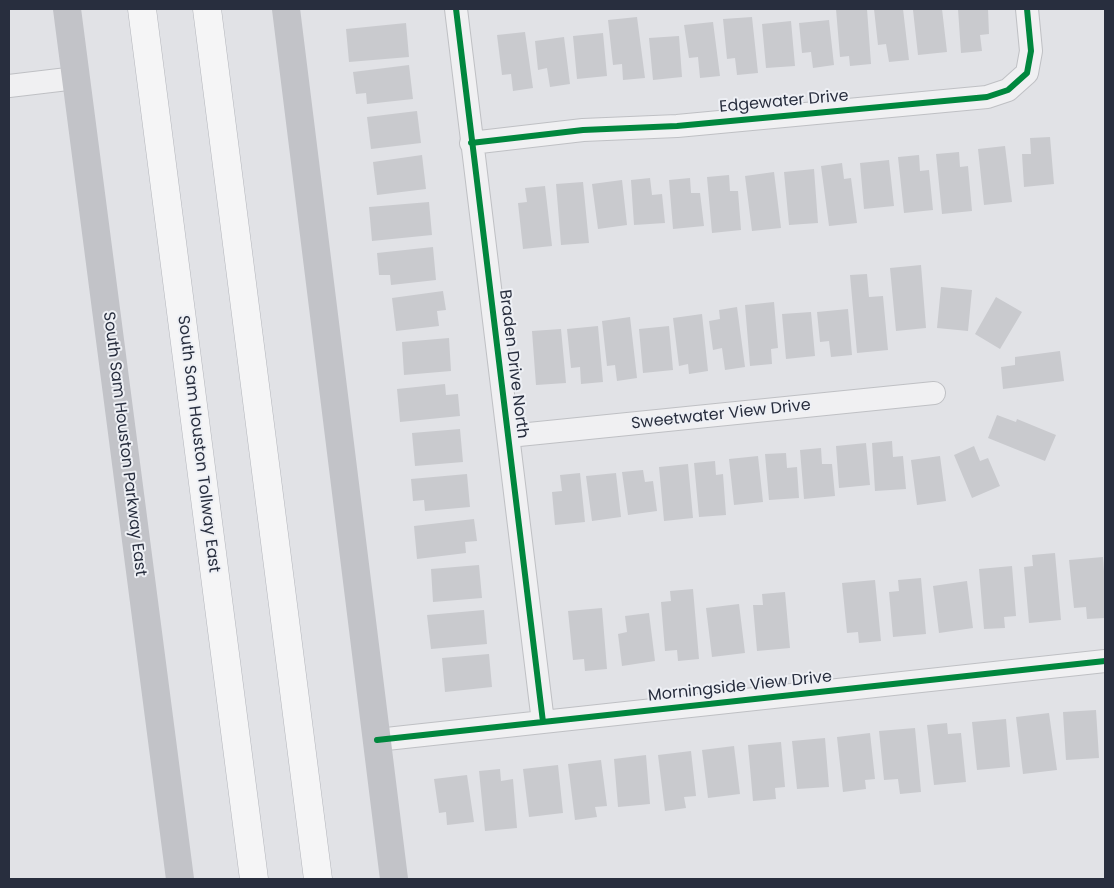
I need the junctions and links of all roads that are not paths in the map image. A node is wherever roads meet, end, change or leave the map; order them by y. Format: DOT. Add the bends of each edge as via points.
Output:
graph roads {
  1 [pos="67,9"];
  2 [pos="142,9"];
  3 [pos="207,9"];
  4 [pos="286,9"];
  5 [pos="456,9"];
  6 [pos="1027,9"];
  7 [pos="76,78"];
  8 [pos="9,86"];
  9 [pos="471,143"];
  10 [pos="934,393"];
  11 [pos="509,436"];
  12 [pos="1105,662"];
  13 [pos="543,722"];
  14 [pos="377,740"];
  15 [pos="180,879"];
  16 [pos="254,879"];
  17 [pos="318,879"];
  18 [pos="394,879"];
  1 -- 7 [label="main road, South Sam Houston Parkway East"];
  2 -- 16 [label="highway, South Sam Houston Tollway East"];
  3 -- 17 [label="highway"];
  4 -- 14 [label="main road"];
  5 -- 9 [label="street, Braden Drive North"];
  6 -- 9 [label="street, Edgewater Drive" via="1031,50 1027,73 1008,90 987,97 677,126 583,130"];
  7 -- 8 [label="street"];
  7 -- 15 [label="main road, South Sam Houston Parkway East"];
  9 -- 11 [label="street, Braden Drive North"];
  10 -- 11 [label="street, Sweetwater View Drive"];
  11 -- 13 [label="street, Braden Drive North"];
  12 -- 13 [label="street, Morningside View Drive"];
  13 -- 14 [label="street, Morningside View Drive"];
  14 -- 18 [label="main road"];
}
